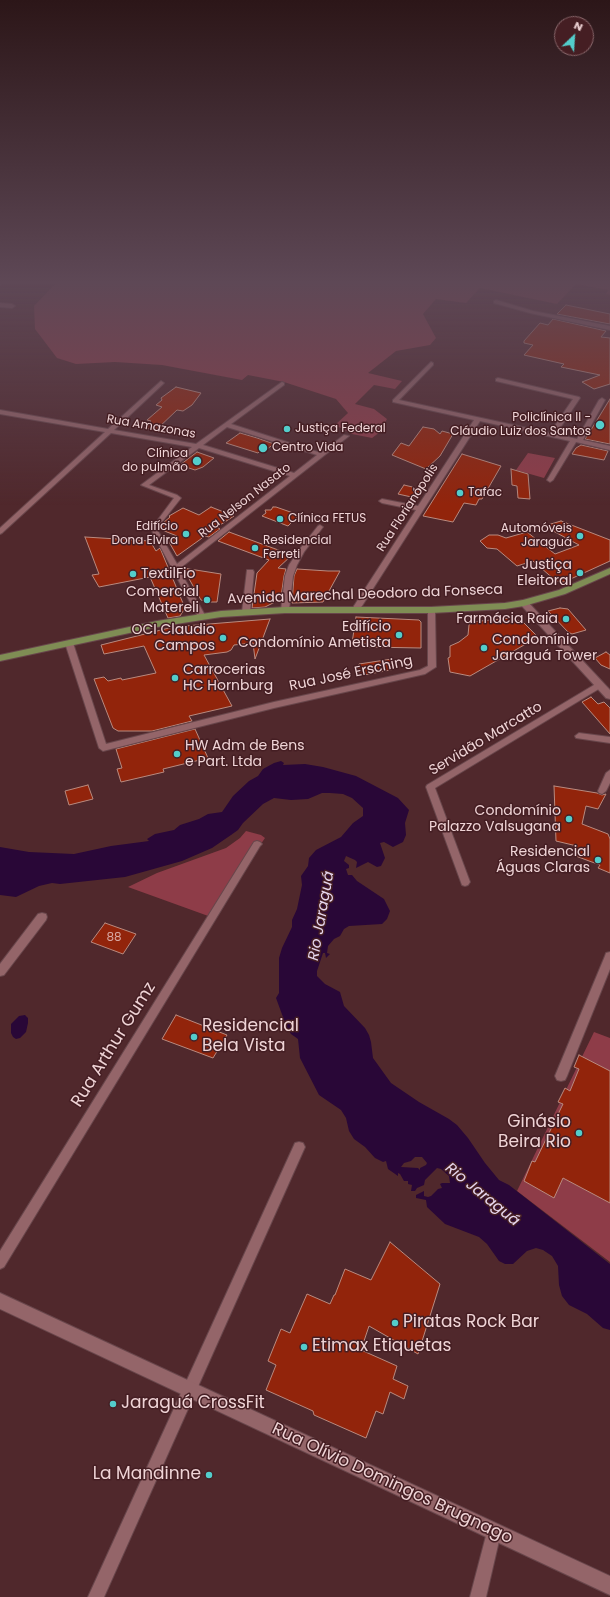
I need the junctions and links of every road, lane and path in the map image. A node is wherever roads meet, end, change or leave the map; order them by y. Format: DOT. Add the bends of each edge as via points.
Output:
graph roads {
  1 [pos="431,364"];
  2 [pos="498,380"];
  3 [pos="161,383"];
  4 [pos="282,384"];
  5 [pos="602,400"];
  6 [pos="0,412"];
  7 [pos="478,419"];
  8 [pos="227,425"];
  9 [pos="110,431"];
  10 [pos="552,435"];
  11 [pos="346,436"];
  12 [pos="576,441"];
  13 [pos="199,446"];
  14 [pos="610,448"];
  15 [pos="322,455"];
  16 [pos="295,476"];
  17 [pos="550,480"];
  18 [pos="382,500"];
  19 [pos="421,509"];
  20 [pos="320,527"];
  21 [pos="0,532"];
  22 [pos="176,568"];
  23 [pos="610,571"];
  24 [pos="250,572"];
  25 [pos="524,603"];
  26 [pos="356,609"];
  27 [pos="285,610"];
  28 [pos="431,610"];
  29 [pos="246,612"];
  30 [pos="202,617"];
  31 [pos="69,643"];
  32 [pos="0,658"];
  33 [pos="600,685"];
  34 [pos="610,696"];
  35 [pos="579,736"];
  36 [pos="610,740"];
  37 [pos="610,773"];
  38 [pos="602,791"];
  39 [pos="257,844"];
  40 [pos="465,882"];
  41 [pos="42,917"];
  42 [pos="610,956"];
  43 [pos="0,972"];
  44 [pos="561,1076"];
  45 [pos="299,1147"];
  46 [pos="0,1263"];
  47 [pos="0,1301"];
  48 [pos="188,1389"];
  49 [pos="494,1532"];
  50 [pos="610,1586"];
  51 [pos="96,1597"];
  52 [pos="478,1597"];
  1 -- 7 [label="street" via="396,401"];
  2 -- 10 [label="street" via="576,398"];
  3 -- 9 [label="street"];
  4 -- 8 [label="street"];
  5 -- 12 [label="street"];
  6 -- 9 [label="street, Rua Amazonas"];
  7 -- 10 [label="street"];
  7 -- 19 [label="street, Rua Florianópolis"];
  8 -- 13 [label="street"];
  8 -- 15 [label="street"];
  9 -- 13 [label="street, Rua Amazonas"];
  9 -- 21 [label="street"];
  10 -- 12 [label="street"];
  11 -- 15 [label="street, Rua Nelson Nasato"];
  12 -- 14 [label="street"];
  12 -- 17 [label="street"];
  13 -- 16 [label="street, Rua Amazonas"];
  13 -- 22 [label="street" via="144,486 178,498 155,531"];
  15 -- 16 [label="street, Rua Nelson Nasato"];
  16 -- 22 [label="street, Rua Nelson Nasato"];
  18 -- 19 [label="street"];
  19 -- 26 [label="street, Rua Florianópolis"];
  20 -- 27 [label="street" via="301,550 293,565 289,576"];
  22 -- 30 [label="street"];
  23 -- 25 [label="main road, Avenida Marechal Deodoro da Fonseca" via="562,592"];
  24 -- 29 [label="street"];
  25 -- 28 [label="main road, Avenida Marechal Deodoro da Fonseca"];
  25 -- 33 [label="main road"];
  26 -- 27 [label="main road, Avenida Marechal Deodoro da Fonseca"];
  26 -- 28 [label="main road, Avenida Marechal Deodoro da Fonseca"];
  27 -- 29 [label="main road, Avenida Marechal Deodoro da Fonseca"];
  28 -- 31 [label="street, Rua José Ersching" via="432,667 422,672 274,704 103,748"];
  29 -- 30 [label="main road, Avenida Marechal Deodoro da Fonseca"];
  30 -- 31 [label="main road, Avenida Marechal Deodoro da Fonseca"];
  31 -- 32 [label="main road, Avenida Marechal Deodoro da Fonseca"];
  33 -- 34 [label="main road"];
  33 -- 40 [label="street, Servidão Marcatto" via="430,787"];
  35 -- 36 [label="street"];
  37 -- 38 [label="street"];
  39 -- 46 [label="street, Rua Arthur Gumz"];
  41 -- 43 [label="street"];
  42 -- 44 [label="street"];
  45 -- 48 [label="street"];
  47 -- 48 [label="main road, Rua Olívio Domingos Brugnago"];
  48 -- 49 [label="main road, Rua Olívio Domingos Brugnago"];
  48 -- 51 [label="street"];
  49 -- 50 [label="main road, Rua Olívio Domingos Brugnago"];
  49 -- 52 [label="street"];
}
